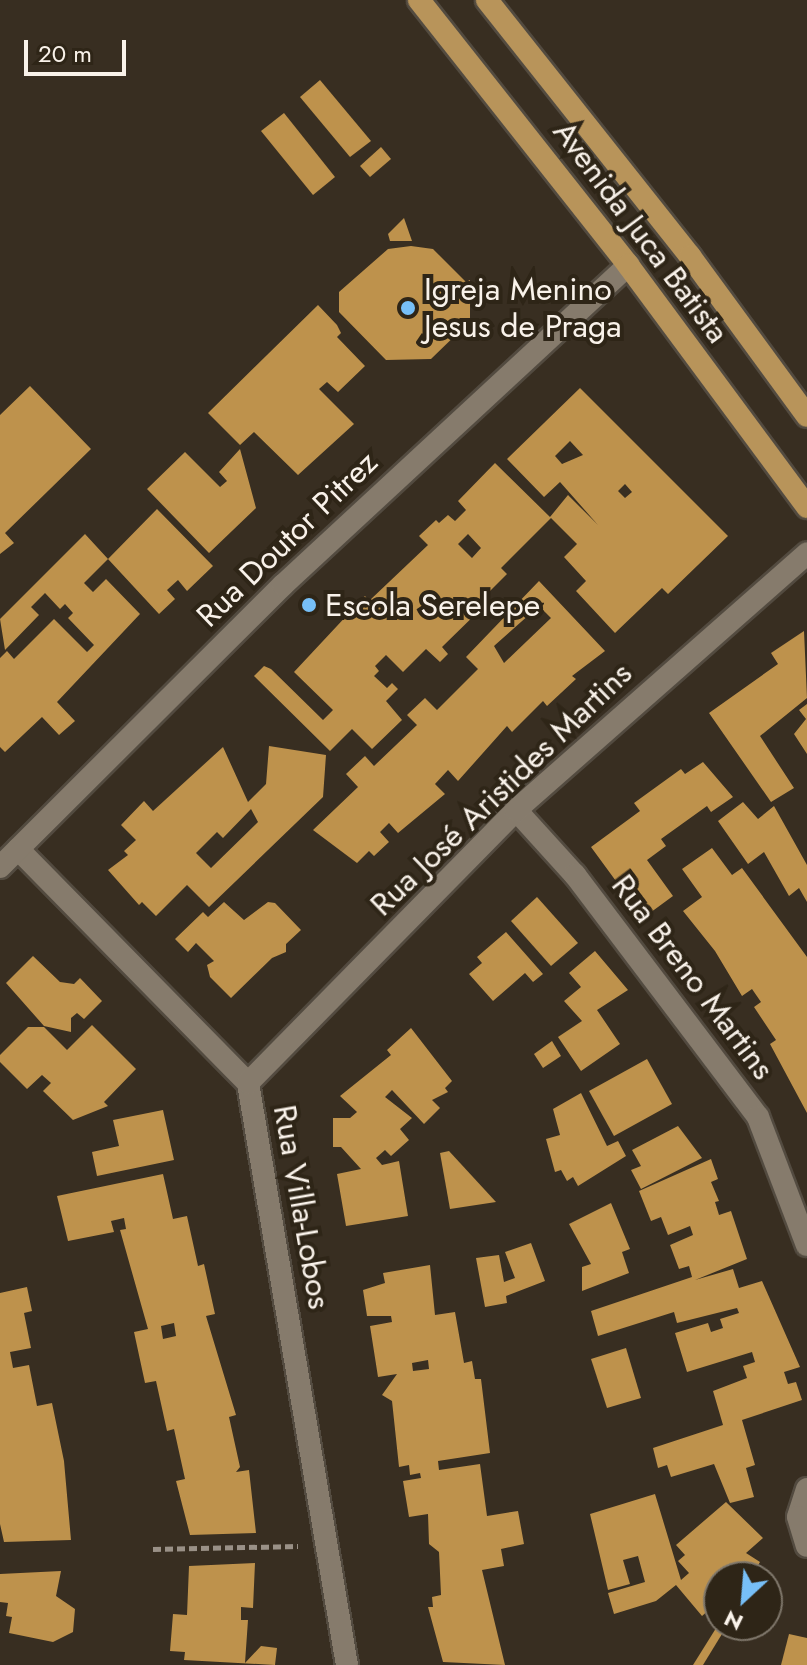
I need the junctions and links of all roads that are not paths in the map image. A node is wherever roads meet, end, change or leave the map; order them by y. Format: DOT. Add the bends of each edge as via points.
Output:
graph roads {
  1 [pos="419,0"];
  2 [pos="487,0"];
  3 [pos="628,265"];
  4 [pos="807,416"];
  5 [pos="807,507"];
  6 [pos="807,553"];
  7 [pos="516,810"];
  8 [pos="18,849"];
  9 [pos="0,867"];
  10 [pos="248,1083"];
  11 [pos="807,1245"];
  12 [pos="807,1489"];
  13 [pos="807,1546"];
  14 [pos="347,1665"];
  1 -- 3 [label="main road, Avenida Juca Batista"];
  2 -- 4 [label="main road, Avenida Juca Batista" via="690,256"];
  3 -- 5 [label="main road, Avenida Juca Batista"];
  3 -- 8 [label="street, Rua Doutor Pitrez" via="283,585"];
  6 -- 7 [label="street, Rua José Aristides Martins"];
  7 -- 10 [label="street, Rua José Aristides Martins"];
  7 -- 11 [label="street, Rua Breno Martins" via="575,875 758,1117"];
  8 -- 9 [label="street, Rua Doutor Pitrez"];
  8 -- 10 [label="street, Rua Villa-Lobos"];
  10 -- 14 [label="street, Rua Villa-Lobos"];
  12 -- 13 [label="street" via="798,1517"];
}
